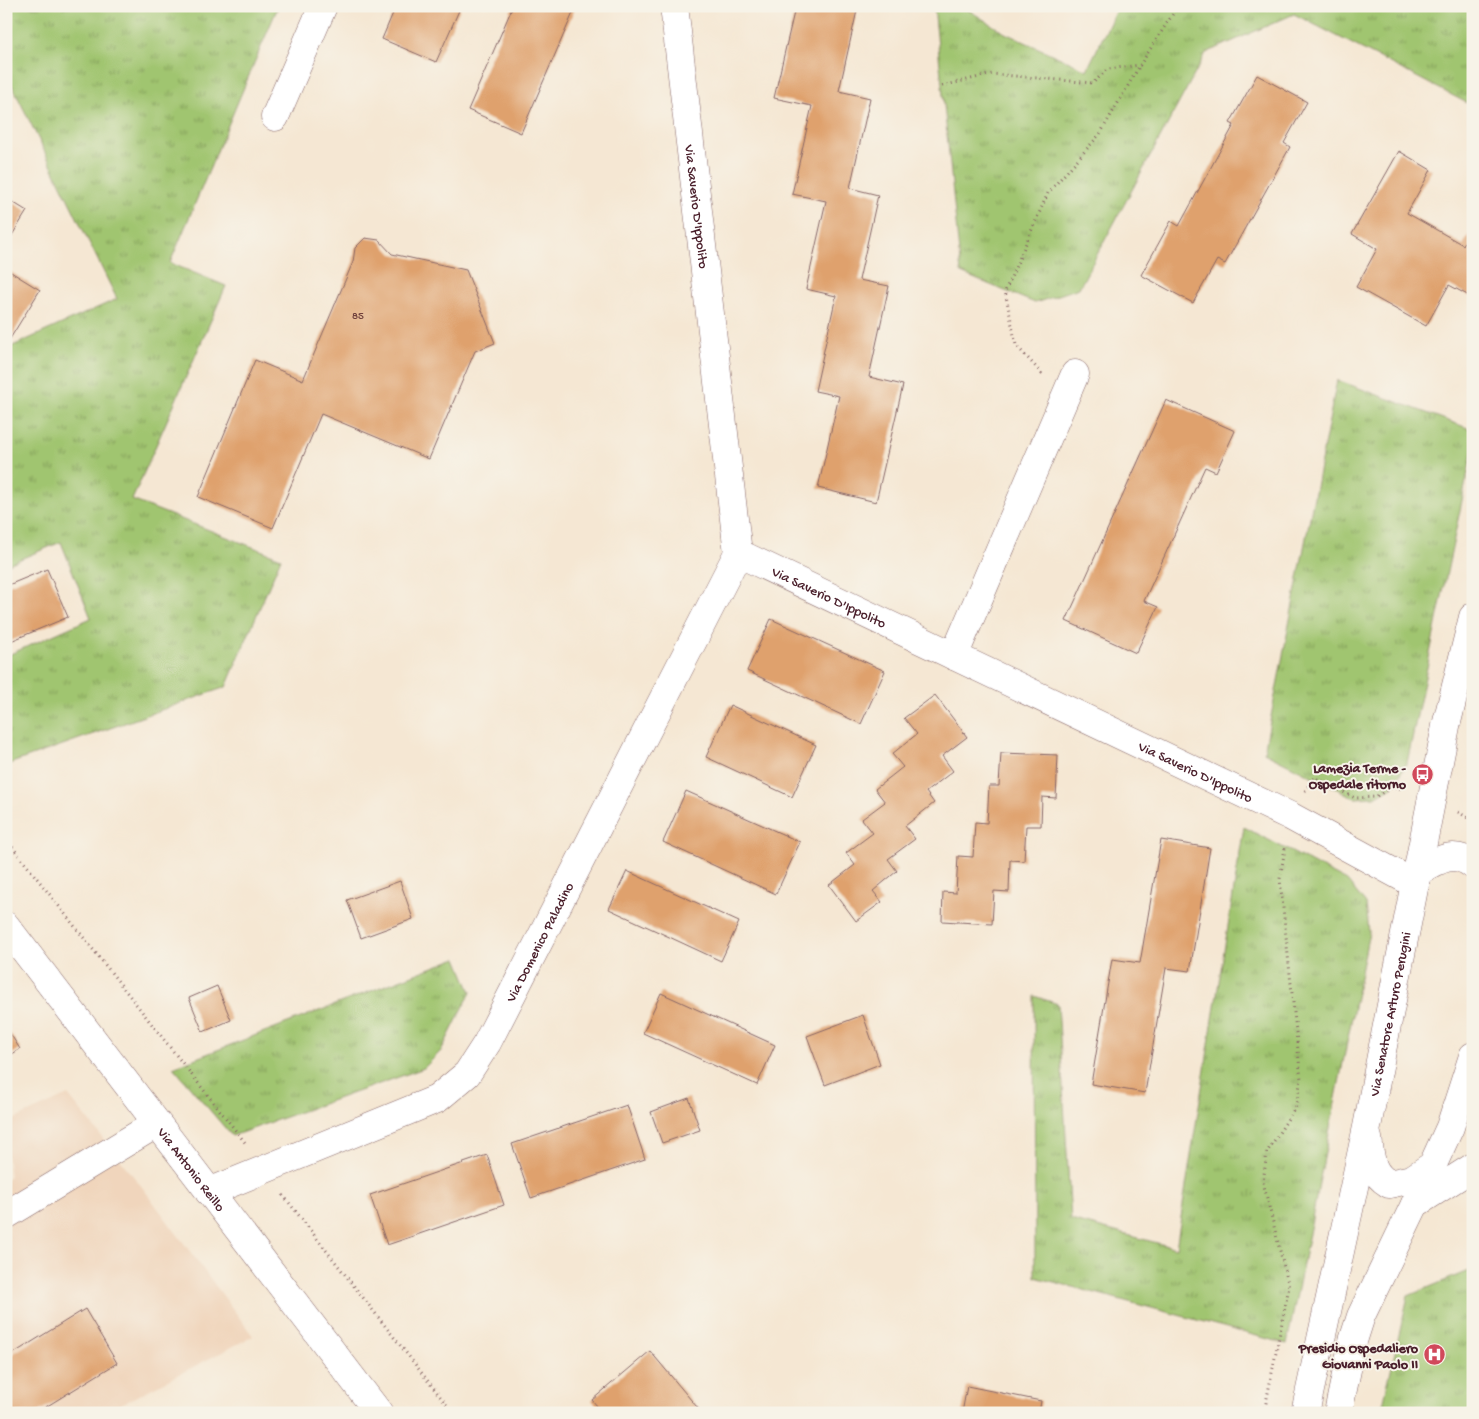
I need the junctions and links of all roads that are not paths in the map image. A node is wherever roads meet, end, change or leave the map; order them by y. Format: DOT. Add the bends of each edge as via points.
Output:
graph roads {
  1 [pos="323,6"];
  2 [pos="674,6"];
  3 [pos="275,117"];
  4 [pos="1074,374"];
  5 [pos="738,553"];
  6 [pos="1473,616"];
  7 [pos="954,656"];
  8 [pos="1473,865"];
  9 [pos="1416,879"];
  10 [pos="6,926"];
  11 [pos="1473,1056"];
  12 [pos="156,1124"];
  13 [pos="1367,1127"];
  14 [pos="1433,1165"];
  15 [pos="1473,1167"];
  16 [pos="209,1192"];
  17 [pos="1416,1204"];
  18 [pos="6,1215"];
  19 [pos="379,1413"];
  20 [pos="1305,1413"];
  21 [pos="1338,1413"];
  1 -- 3 [label="street"];
  2 -- 5 [label="street, Via Saverio D'Ippolito"];
  4 -- 7 [label="street"];
  5 -- 7 [label="street, Via Saverio D'Ippolito"];
  5 -- 16 [label="street, Via Domenico Paladino" via="487,1043 467,1074 438,1099"];
  6 -- 9 [label="street, Via Senatore Arturo Perugini"];
  7 -- 9 [label="street, Via Saverio D'Ippolito"];
  8 -- 9 [label="street" via="1454,856 1439,859"];
  9 -- 13 [label="street, Via Senatore Arturo Perugini"];
  10 -- 12 [label="street, Via Antonio Reillo"];
  11 -- 14 [label="street" via="1450,1127"];
  12 -- 16 [label="street, Via Antonio Reillo"];
  12 -- 18 [label="street"];
  13 -- 14 [label="street" via="1371,1162 1378,1177 1389,1184 1412,1179"];
  13 -- 20 [label="street, Via Senatore Arturo Perugini"];
  14 -- 17 [label="street"];
  15 -- 17 [label="street"];
  16 -- 19 [label="street, Via Antonio Reillo"];
  17 -- 21 [label="street" via="1361,1316"];
}
